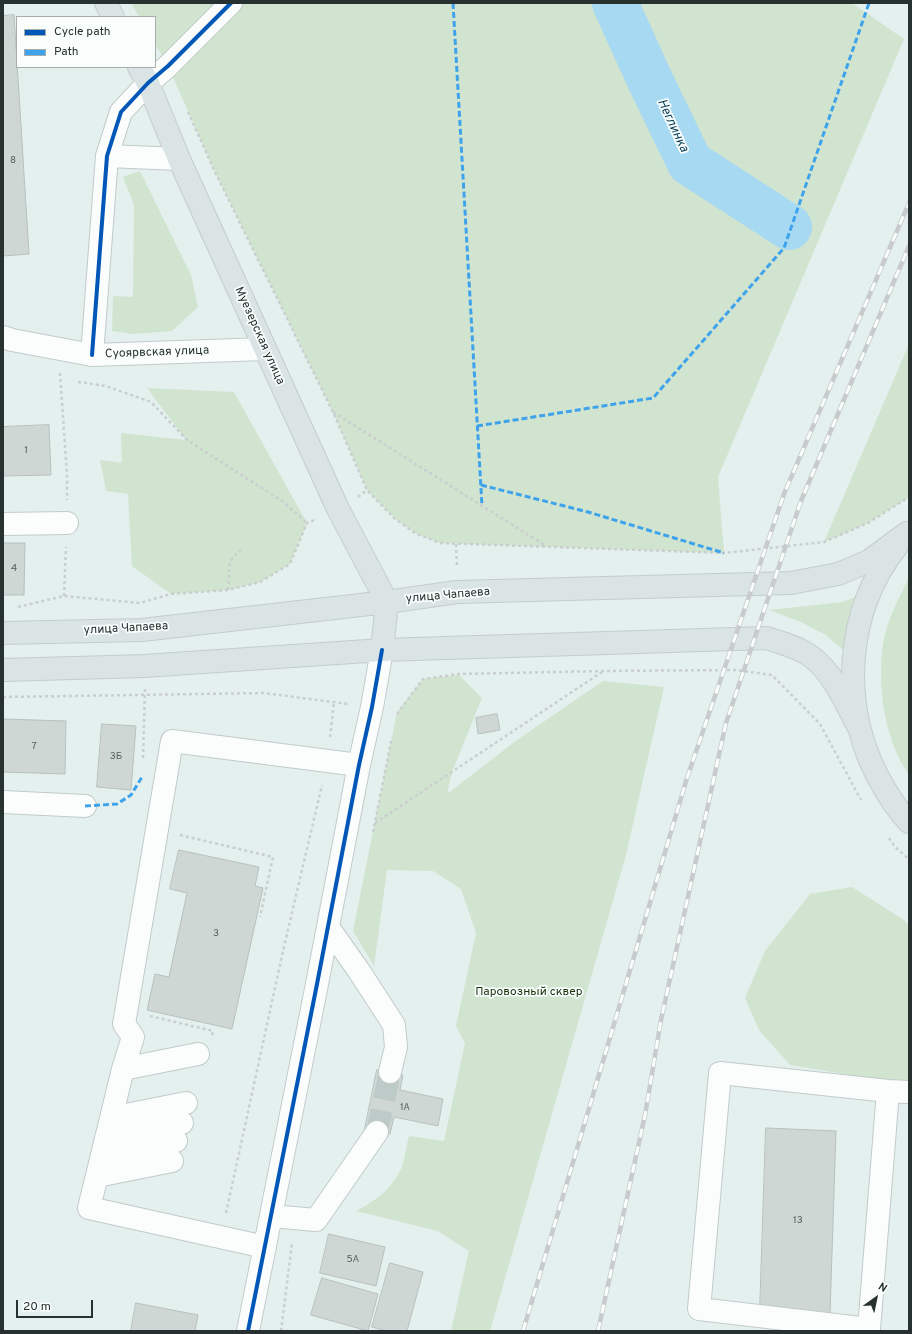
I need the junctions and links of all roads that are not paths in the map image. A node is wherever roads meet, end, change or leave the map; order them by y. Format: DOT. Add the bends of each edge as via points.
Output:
graph roads {
  1 [pos="106,3"];
  2 [pos="231,3"];
  3 [pos="112,16"];
  4 [pos="144,75"];
  5 [pos="107,156"];
  6 [pos="179,159"];
  7 [pos="3,337"];
  8 [pos="265,349"];
  9 [pos="92,355"];
  10 [pos="67,523"];
  11 [pos="3,524"];
  12 [pos="908,532"];
  13 [pos="387,602"];
  14 [pos="3,633"];
  15 [pos="382,650"];
  16 [pos="3,670"];
  17 [pos="858,726"];
  18 [pos="360,765"];
  19 [pos="3,802"];
  20 [pos="85,806"];
  21 [pos="909,822"];
  22 [pos="328,927"];
  23 [pos="390,1072"];
  24 [pos="899,1091"];
  25 [pos="185,1106"];
  26 [pos="110,1121"];
  27 [pos="377,1132"];
  28 [pos="271,1216"];
  29 [pos="265,1246"];
  30 [pos="248,1331"];
  1 -- 3 [label="main road"];
  2 -- 4 [label="street" via="168,66"];
  4 -- 5 [label="street" via="121,112"];
  4 -- 6 [label="main road, Муезерская улица"];
  5 -- 6 [label="street"];
  5 -- 9 [label="street"];
  6 -- 8 [label="main road, Муезерская улица"];
  7 -- 9 [label="street, Суоярвская улица"];
  8 -- 9 [label="street, Суоярвская улица"];
  8 -- 13 [label="main road, Муезерская улица" via="338,509"];
  10 -- 11 [label="street"];
  12 -- 13 [label="main road, улица Чапаева" via="869,561 838,574 791,583 457,592"];
  12 -- 17 [label="main road" via="889,556 874,582 863,609 852,667"];
  13 -- 14 [label="main road, улица Чапаева" via="142,630"];
  13 -- 15 [label="main road"];
  15 -- 16 [label="main road" via="144,666"];
  15 -- 17 [label="main road" via="767,638 801,650 824,667"];
  15 -- 18 [label="street"];
  17 -- 21 [label="main road" via="869,760 885,791"];
  18 -- 22 [label="street"];
  18 -- 26 [label="street" via="172,741 124,1024 133,1036"];
  19 -- 20 [label="street"];
  22 -- 23 [label="street" via="394,1025 396,1047"];
  22 -- 28 [label="street"];
  24 -- 24 [label="street" via="720,1073 700,1309 869,1329"];
  25 -- 26 [label="street"];
  25 -- 26 [label="street"];
  25 -- 26 [label="street"];
  25 -- 26 [label="street"];
  26 -- 29 [label="street" via="89,1208"];
  27 -- 28 [label="street" via="316,1220"];
  28 -- 29 [label="street"];
  29 -- 30 [label="street"];
}
